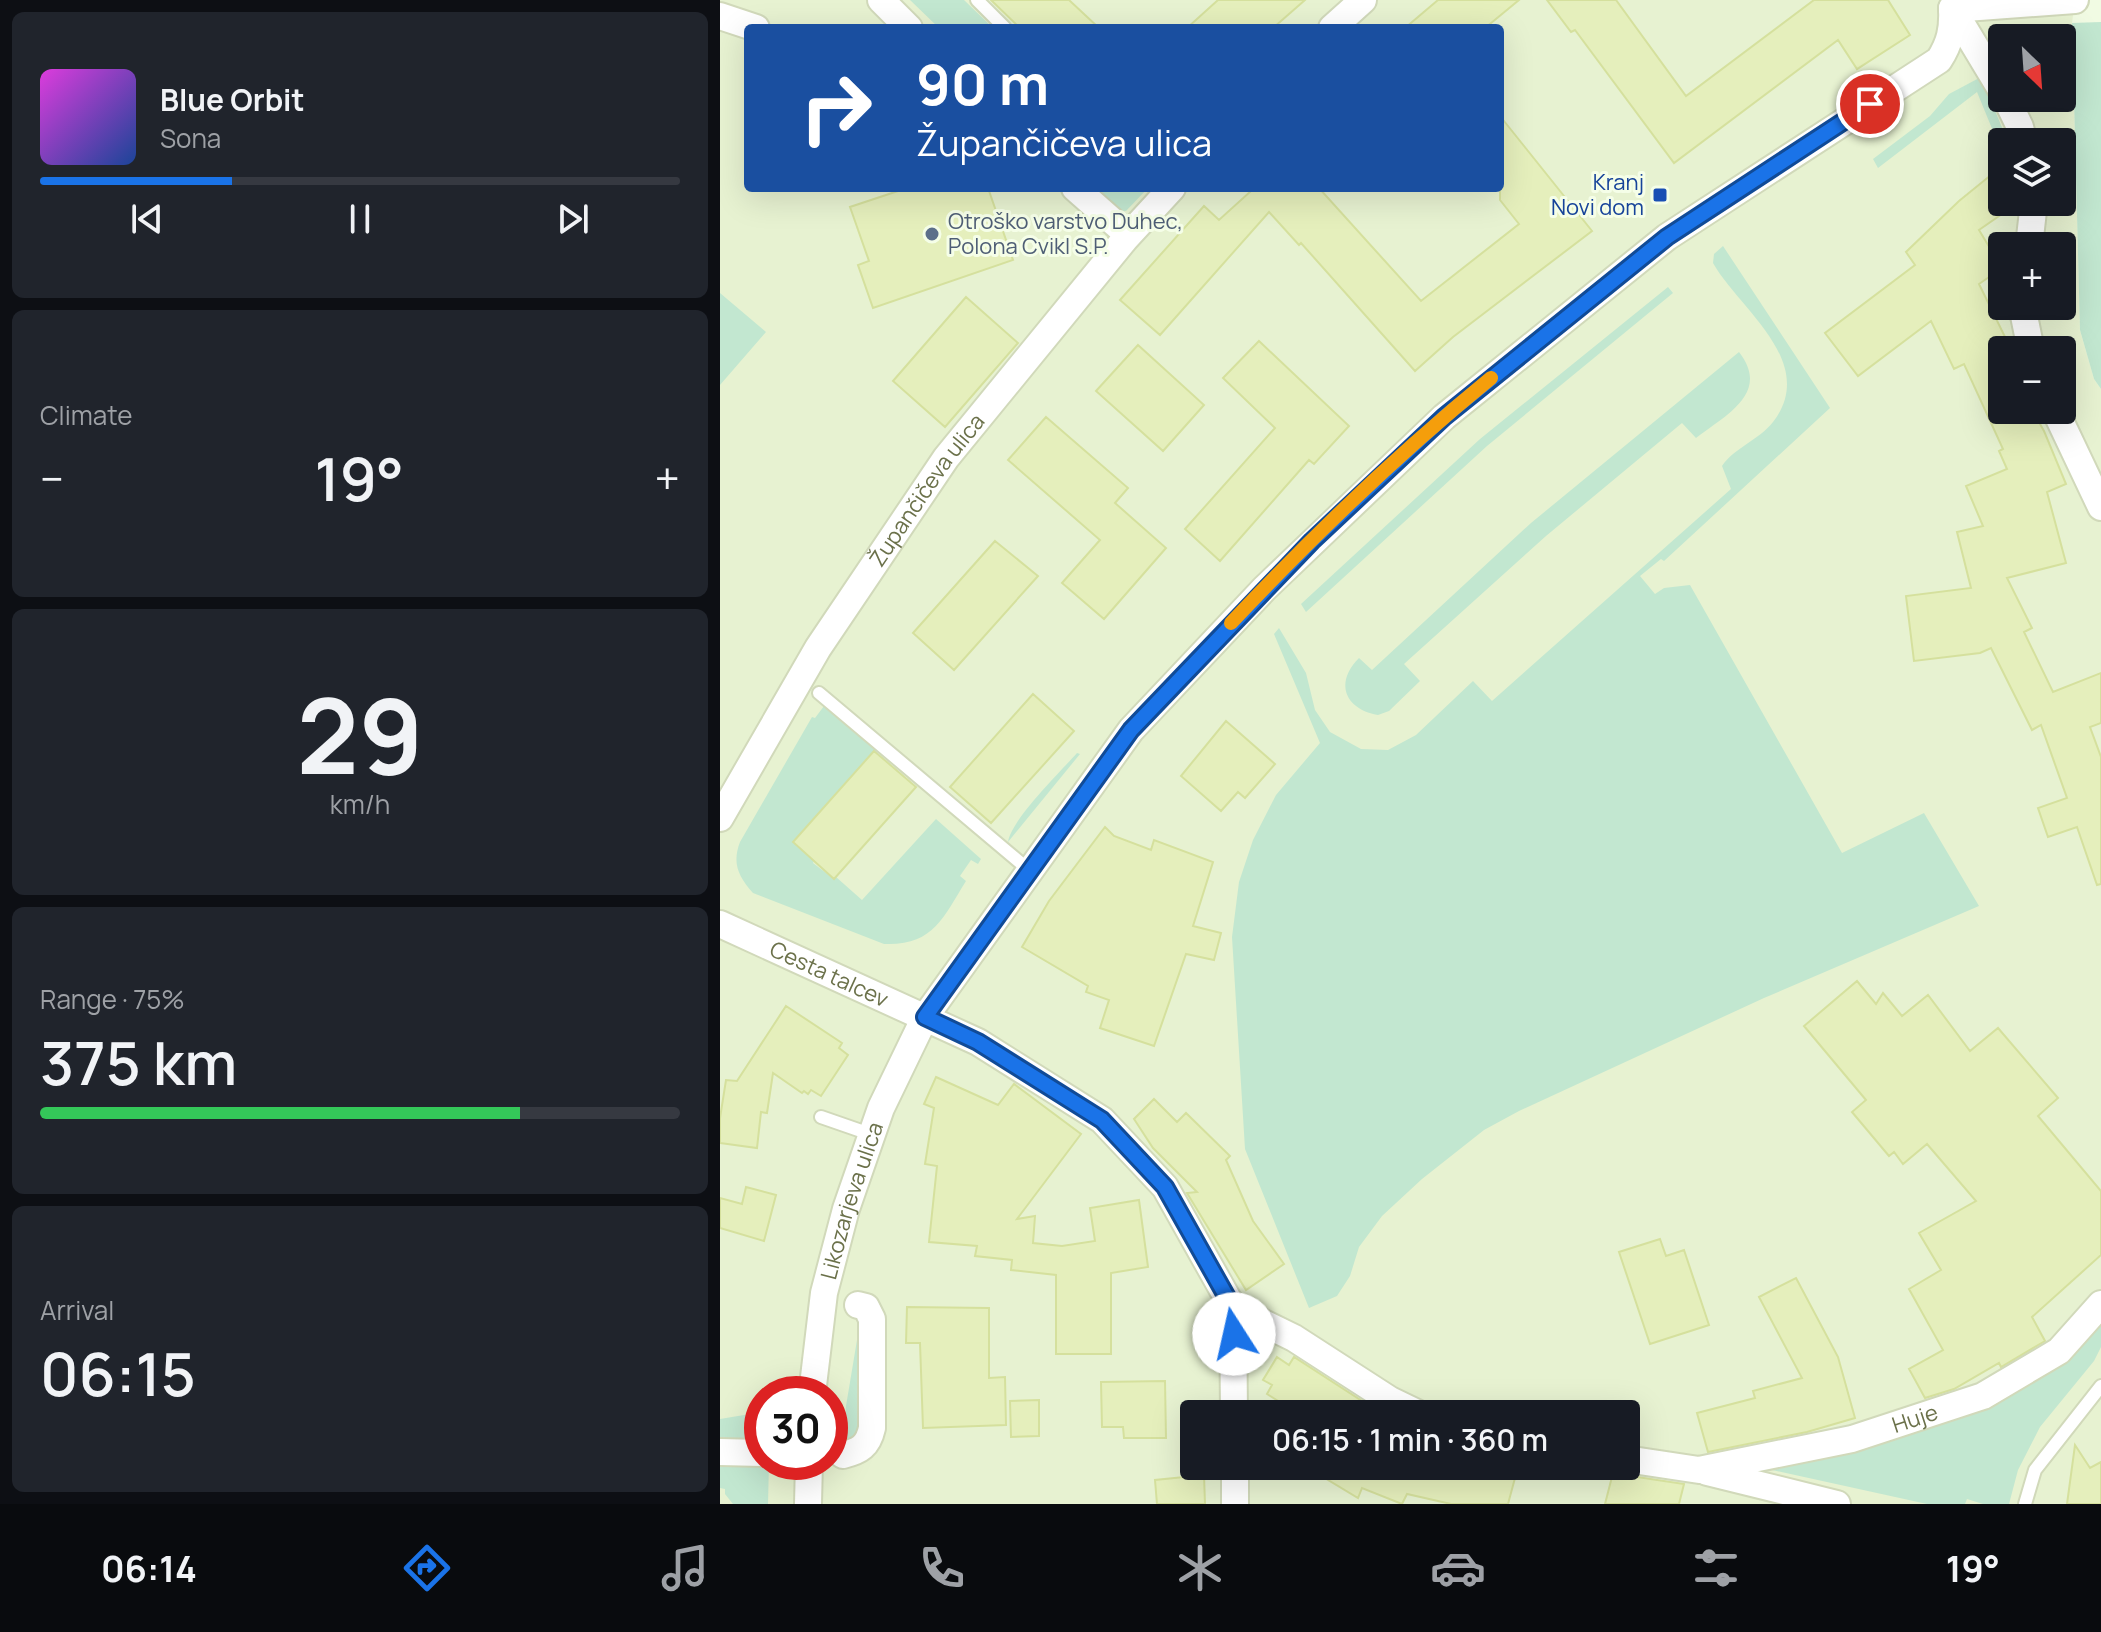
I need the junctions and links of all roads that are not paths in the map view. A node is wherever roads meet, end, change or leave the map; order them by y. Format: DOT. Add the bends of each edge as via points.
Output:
graph roads {
  1 [pos="881,0"];
  2 [pos="977,0"];
  3 [pos="1363,0"];
  4 [pos="2075,0"];
  5 [pos="2061,1"];
  6 [pos="1950,4"];
  7 [pos="720,16"];
  8 [pos="744,24"];
  9 [pos="905,24"];
  10 [pos="1001,24"];
  11 [pos="1336,24"];
  12 [pos="1988,68"];
  13 [pos="1080,192"];
  14 [pos="1165,192"];
  15 [pos="1118,226"];
  16 [pos="2062,424"];
  17 [pos="2101,507"];
  18 [pos="819,693"];
  19 [pos="720,818"];
  20 [pos="1029,870"];
  21 [pos="720,924"];
  22 [pos="925,1017"];
  23 [pos="821,1117"];
  24 [pos="870,1134"];
  25 [pos="2101,1304"];
  26 [pos="858,1305"];
  27 [pos="1233,1308"];
  28 [pos="814,1376"];
  29 [pos="2101,1386"];
  30 [pos="1234,1400"];
  31 [pos="1390,1400"];
  32 [pos="720,1452"];
  33 [pos="744,1453"];
  34 [pos="848,1454"];
  35 [pos="1640,1461"];
  36 [pos="1699,1470"];
  37 [pos="809,1480"];
  38 [pos="1235,1480"];
  39 [pos="808,1504"];
  40 [pos="1235,1504"];
  41 [pos="1837,1504"];
  42 [pos="2025,1504"];
  1 -- 9 [label="street"];
  2 -- 10 [label="lane"];
  3 -- 11 [label="street"];
  4 -- 5 [label="street"];
  5 -- 6 [label="street"];
  6 -- 12 [label="street"];
  6 -- 20 [label="street" via="1951,36 1939,60 1699,214 1444,417 1264,589 1131,730"];
  7 -- 8 [label="street"];
  13 -- 15 [label="street"];
  14 -- 19 [label="street, Župančičeva ulica" via="946,458 800,677"];
  16 -- 17 [label="street"];
  18 -- 20 [label="lane"];
  20 -- 22 [label="street"];
  21 -- 22 [label="street, Cesta talcev"];
  22 -- 24 [label="street, Likozarjeva ulica"];
  22 -- 27 [label="street, Cesta talcev" via="978,1042 1102,1120 1165,1187"];
  23 -- 24 [label="lane"];
  24 -- 28 [label="street, Likozarjeva ulica" via="824,1293"];
  25 -- 36 [label="street, Huje" via="2059,1351 1983,1396 1852,1439"];
  26 -- 34 [label="street" via="866,1307 872,1319 872,1428 869,1441"];
  27 -- 30 [label="street, Cesta talcev"];
  27 -- 31 [label="street" via="1294,1338"];
  29 -- 42 [label="lane" via="2035,1470"];
  32 -- 33 [label="street"];
  35 -- 36 [label="street, Huje"];
  36 -- 41 [label="street, Huje"];
  37 -- 39 [label="street"];
  38 -- 40 [label="street"];
}
